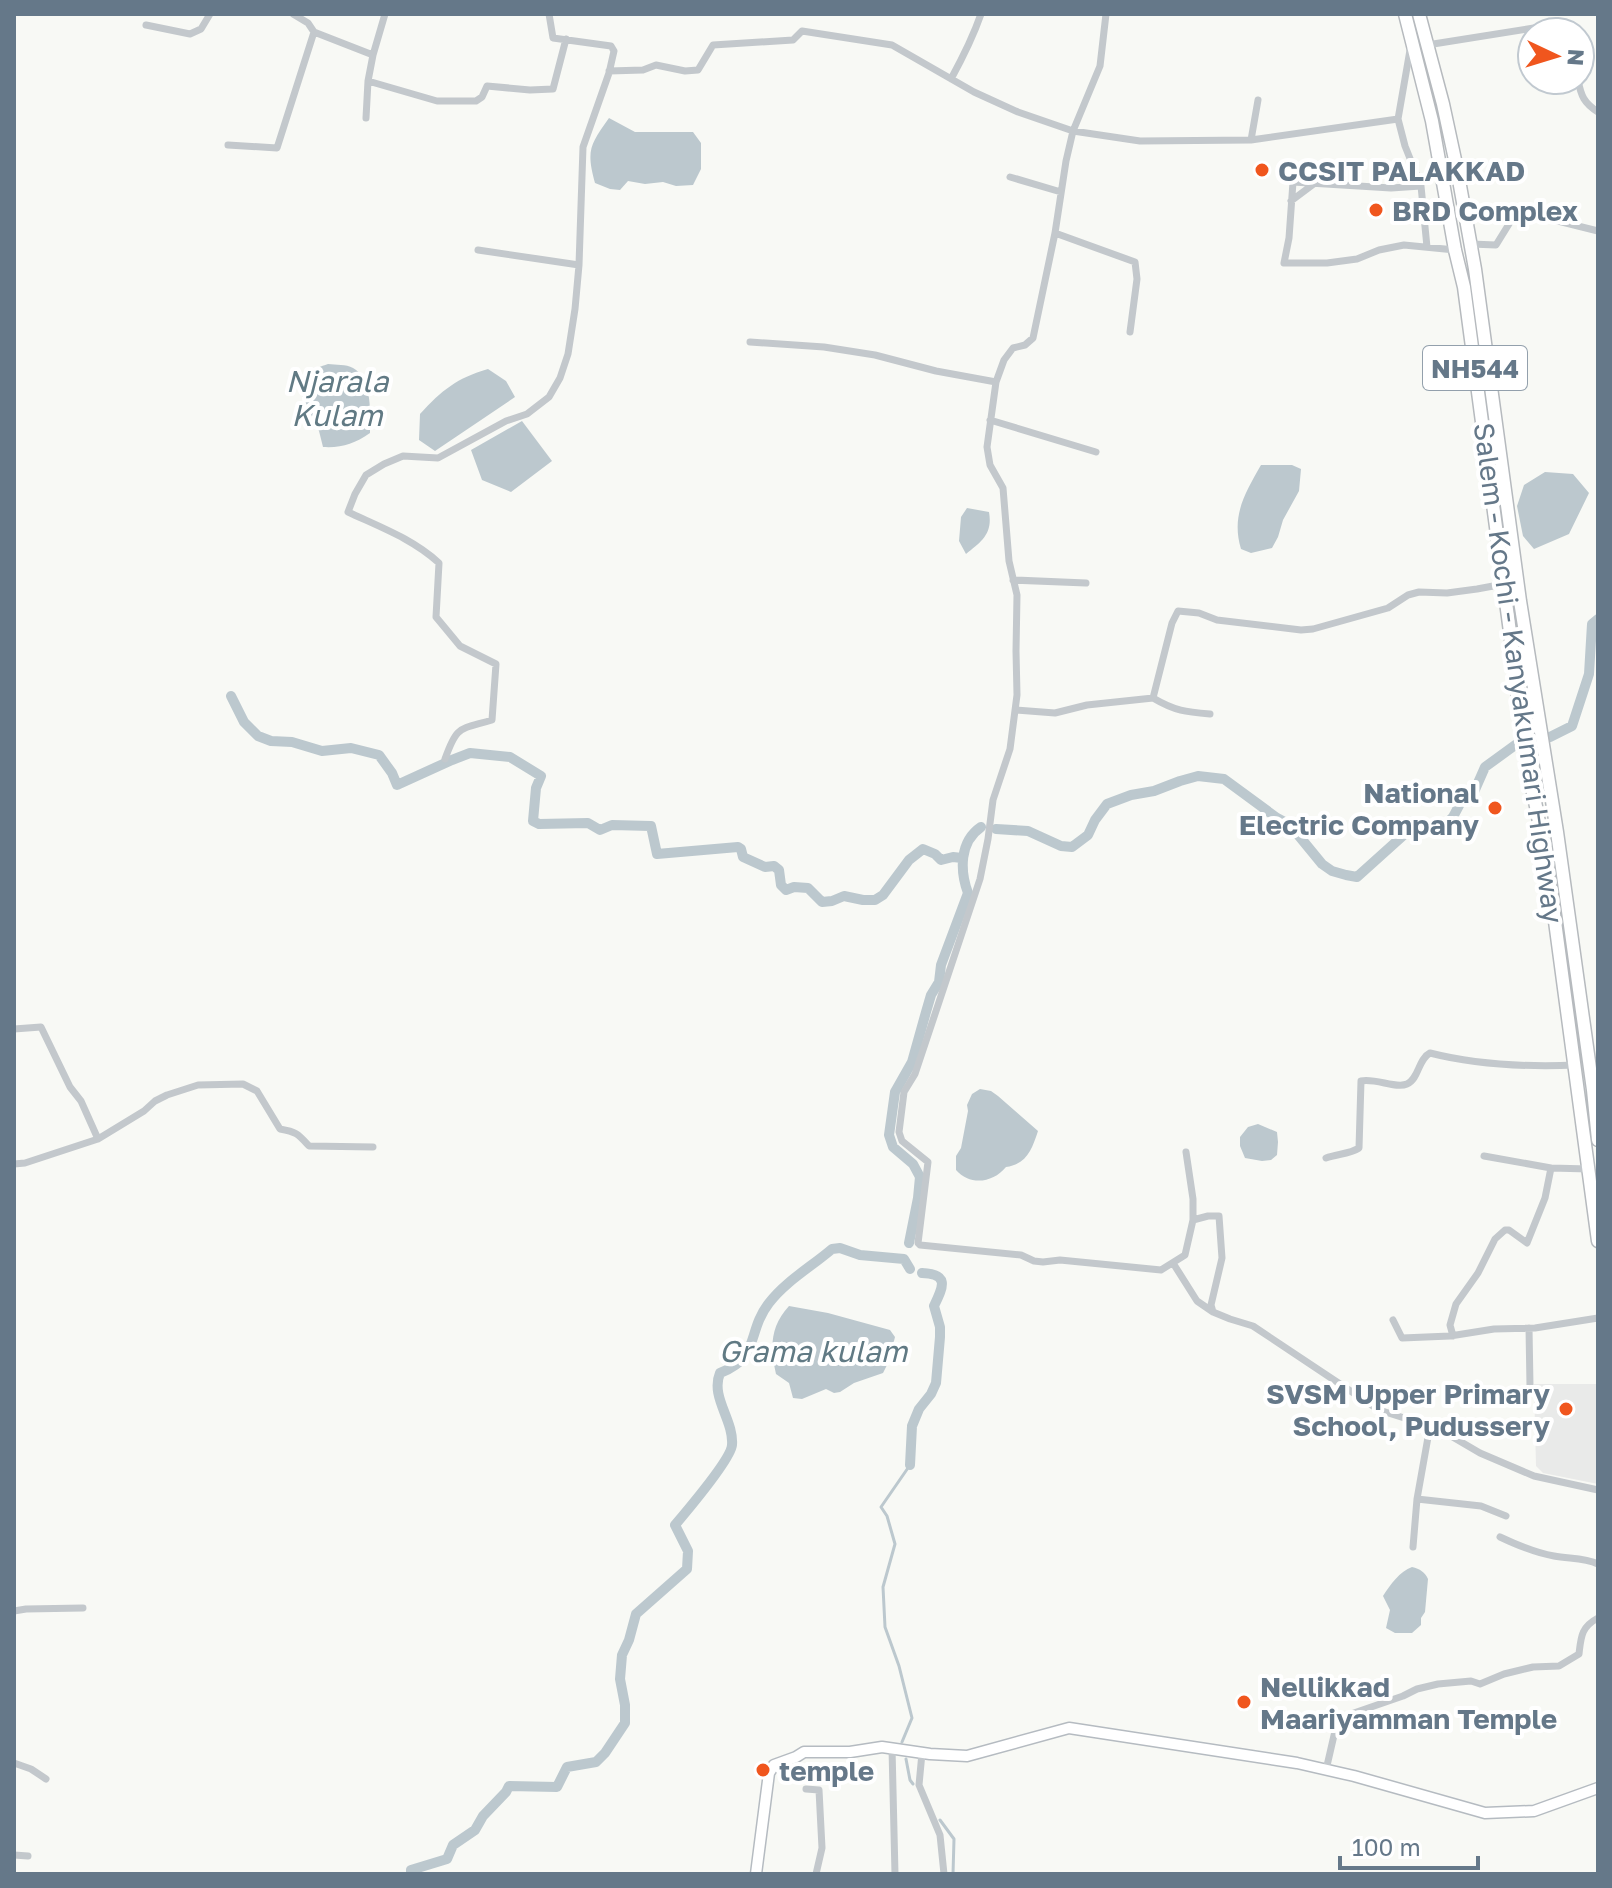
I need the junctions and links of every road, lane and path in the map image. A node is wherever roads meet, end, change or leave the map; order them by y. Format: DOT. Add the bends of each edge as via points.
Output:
graph roads {
  1 [pos="210,14"];
  2 [pos="293,14"];
  3 [pos="385,14"];
  4 [pos="549,14"];
  5 [pos="981,14"];
  6 [pos="1106,14"];
  7 [pos="1413,18"];
  8 [pos="146,25"];
  9 [pos="1516,31"];
  10 [pos="314,32"];
  11 [pos="566,39"];
  12 [pos="1412,43"];
  13 [pos="1427,45"];
  14 [pos="373,55"];
  15 [pos="609,71"];
  16 [pos="951,79"];
  17 [pos="368,81"];
  18 [pos="1582,96"];
  19 [pos="1258,100"];
  20 [pos="1598,112"];
  21 [pos="366,118"];
  22 [pos="1398,119"];
  23 [pos="1073,131"];
  24 [pos="1251,140"];
  25 [pos="228,145"];
  26 [pos="1010,177"];
  27 [pos="1315,183"];
  28 [pos="1421,186"];
  29 [pos="1061,192"];
  30 [pos="1291,201"];
  31 [pos="1598,231"];
  32 [pos="1055,233"];
  33 [pos="1471,244"];
  34 [pos="1427,247"];
  35 [pos="478,250"];
  36 [pos="1455,250"];
  37 [pos="579,265"];
  38 [pos="1130,332"];
  39 [pos="750,342"];
  40 [pos="996,382"];
  41 [pos="990,420"];
  42 [pos="1096,452"];
  43 [pos="1013,580"];
  44 [pos="1086,583"];
  45 [pos="1504,584"];
  46 [pos="1153,698"];
  47 [pos="1015,710"];
  48 [pos="1210,714"];
  49 [pos="445,759"];
  50 [pos="14,1029"];
  51 [pos="1576,1065"];
  52 [pos="1594,1081"];
  53 [pos="1598,1120"];
  54 [pos="98,1139"];
  55 [pos="1598,1140"];
  56 [pos="373,1147"];
  57 [pos="1186,1152"];
  58 [pos="1484,1156"];
  59 [pos="1326,1158"];
  60 [pos="14,1164"];
  61 [pos="1551,1168"];
  62 [pos="1589,1169"];
  63 [pos="1193,1220"];
  64 [pos="1598,1241"];
  65 [pos="1173,1263"];
  66 [pos="1213,1312"];
  67 [pos="1598,1318"];
  68 [pos="1393,1320"];
  69 [pos="1529,1328"];
  70 [pos="1453,1336"];
  71 [pos="1530,1386"];
  72 [pos="1430,1426"];
  73 [pos="1598,1490"];
  74 [pos="1417,1499"];
  75 [pos="1506,1516"];
  76 [pos="1500,1537"];
  77 [pos="1413,1547"];
  78 [pos="1598,1564"];
  79 [pos="83,1608"];
  80 [pos="14,1611"];
  81 [pos="1598,1618"];
  82 [pos="892,1748"];
  83 [pos="922,1753"];
  84 [pos="14,1763"];
  85 [pos="1326,1770"];
  86 [pos="46,1779"];
  87 [pos="1598,1788"];
  88 [pos="806,1789"];
  89 [pos="14,1855"];
  90 [pos="28,1856"];
  91 [pos="756,1874"];
  92 [pos="816,1874"];
  93 [pos="895,1874"];
  94 [pos="944,1874"];
  1 -- 8 [label="street" via="201,29 190,34"];
  2 -- 10 [label="street"];
  3 -- 14 [label="street"];
  4 -- 11 [label="street" via="553,38"];
  5 -- 16 [label="street"];
  6 -- 23 [label="street" via="1100,66"];
  7 -- 12 [label="highway, Salem - Kochi - Kanyakumari Highway / NH544"];
  7 -- 13 [label="highway, Salem - Kochi - Kanyakumari Highway / NH544"];
  9 -- 13 [label="street"];
  10 -- 14 [label="street"];
  10 -- 25 [label="street" via="277,148"];
  11 -- 15 [label="street" via="611,46"];
  11 -- 17 [label="street" via="553,89 487,86 476,101 437,101"];
  12 -- 22 [label="street"];
  12 -- 36 [label="highway, Salem - Kochi - Kanyakumari Highway / NH544"];
  13 -- 33 [label="highway, Salem - Kochi - Kanyakumari Highway / NH544"];
  14 -- 17 [label="street"];
  15 -- 16 [label="street" via="656,65 698,70 713,45 793,40 802,31 892,45"];
  15 -- 37 [label="street" via="583,147"];
  16 -- 23 [label="street" via="1018,112"];
  17 -- 21 [label="street"];
  18 -- 20 [label="street"];
  19 -- 24 [label="street"];
  22 -- 24 [label="street"];
  22 -- 28 [label="street"];
  23 -- 24 [label="street" via="1140,141"];
  23 -- 29 [label="street"];
  26 -- 29 [label="street"];
  27 -- 28 [label="street"];
  27 -- 30 [label="street"];
  27 -- 30 [label="street" via="1293,182"];
  28 -- 34 [label="street"];
  29 -- 32 [label="street"];
  30 -- 34 [label="street" via="1284,263 1327,263 1404,245"];
  31 -- 33 [label="street" via="1517,211 1496,245"];
  32 -- 38 [label="street" via="1135,262"];
  32 -- 40 [label="street" via="1033,338 1013,348"];
  33 -- 52 [label="highway, Salem - Kochi - Kanyakumari Highway / NH544"];
  34 -- 36 [label="street"];
  35 -- 37 [label="street"];
  36 -- 45 [label="highway, Salem - Kochi - Kanyakumari Highway / NH544"];
  37 -- 49 [label="street" via="568,354 549,397 527,414 438,458 403,456 384,464 366,475 348,512 392,531 439,563 436,617 460,646 496,664 492,720 460,730"];
  39 -- 40 [label="street" via="875,355"];
  40 -- 41 [label="street"];
  41 -- 42 [label="street"];
  41 -- 43 [label="street" via="987,447 1003,488"];
  43 -- 44 [label="street"];
  43 -- 47 [label="street"];
  45 -- 46 [label="street" via="1419,592 1388,608 1301,630 1178,611"];
  45 -- 51 [label="highway, Salem - Kochi - Kanyakumari Highway / NH544" via="1525,756"];
  46 -- 47 [label="street" via="1055,713"];
  46 -- 48 [label="street" via="1189,713"];
  47 -- 65 [label="street" via="980,879 915,1074 904,1092 902,1141 928,1162 918,1243 1043,1262 1161,1270"];
  50 -- 54 [label="street" via="41,1027"];
  51 -- 59 [label="street" via="1511,1065 1430,1053 1403,1086 1361,1081 1359,1148"];
  51 -- 62 [label="highway, Salem - Kochi - Kanyakumari Highway / NH544"];
  52 -- 53 [label="street"];
  52 -- 55 [label="highway, Salem - Kochi - Kanyakumari Highway / NH544"];
  54 -- 56 [label="street" via="167,1095 198,1085 243,1084 257,1091 280,1129 296,1132 309,1146"];
  54 -- 60 [label="street"];
  57 -- 63 [label="street"];
  58 -- 61 [label="street"];
  61 -- 62 [label="street"];
  61 -- 70 [label="street" via="1527,1243 1509,1230 1495,1239 1456,1304 1450,1325"];
  62 -- 64 [label="highway, Salem - Kochi - Kanyakumari Highway / NH544"];
  63 -- 65 [label="street" via="1185,1255"];
  63 -- 66 [label="street" via="1219,1216 1222,1258"];
  65 -- 66 [label="street" via="1197,1301"];
  66 -- 72 [label="street" via="1253,1326 1379,1410"];
  67 -- 69 [label="street"];
  68 -- 70 [label="street" via="1402,1338"];
  69 -- 70 [label="street"];
  69 -- 71 [label="street"];
  72 -- 73 [label="street" via="1534,1476"];
  72 -- 74 [label="street"];
  74 -- 75 [label="street" via="1481,1506"];
  74 -- 77 [label="street"];
  76 -- 78 [label="street" via="1552,1556"];
  79 -- 80 [label="street"];
  81 -- 85 [label="street" via="1581,1634 1579,1654 1559,1666 1533,1667 1480,1684 1438,1684 1351,1714 1335,1731"];
  82 -- 83 [label="street"];
  82 -- 91 [label="street" via="804,1752 774,1765"];
  82 -- 93 [label="street"];
  83 -- 85 [label="street" via="967,1756 1069,1728"];
  83 -- 94 [label="street" via="919,1785 940,1835"];
  84 -- 86 [label="street"];
  85 -- 87 [label="street" via="1485,1813 1534,1811"];
  88 -- 92 [label="street" via="819,1790 822,1848"];
  89 -- 90 [label="street"];
}
